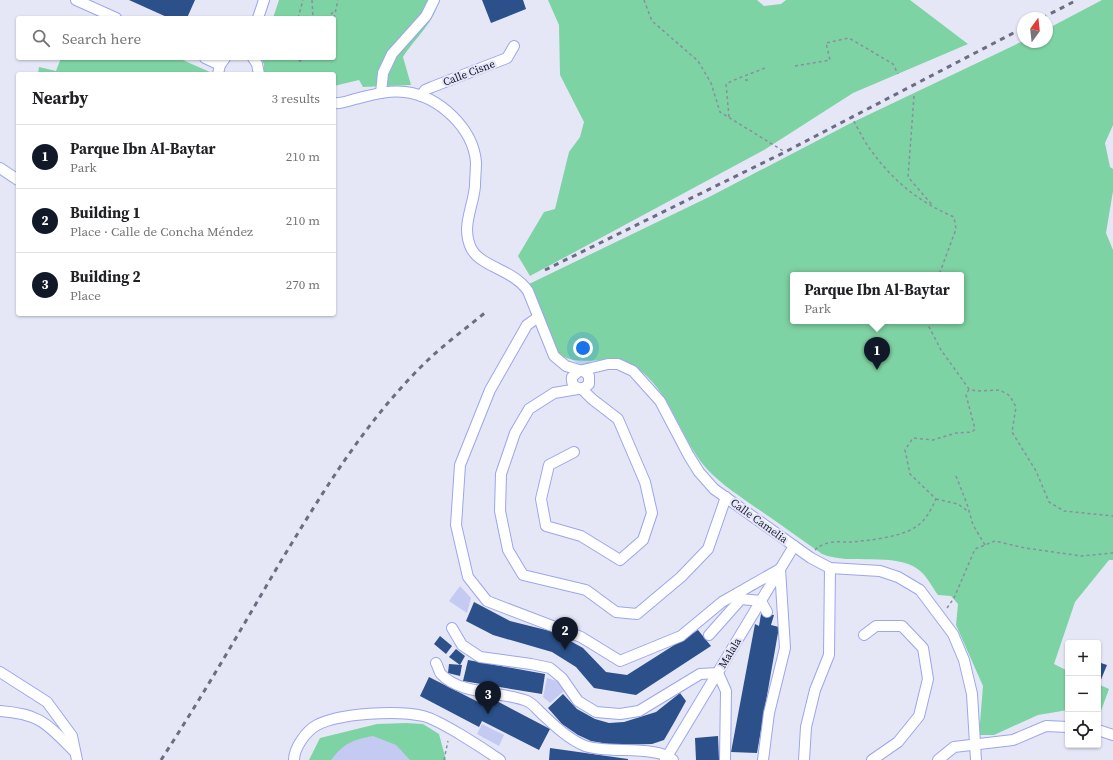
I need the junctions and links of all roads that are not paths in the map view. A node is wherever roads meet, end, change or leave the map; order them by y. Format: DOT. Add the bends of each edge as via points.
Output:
graph roads {
  1 [pos="76,0"];
  2 [pos="264,0"];
  3 [pos="434,0"];
  4 [pos="112,16"];
  5 [pos="259,16"];
  6 [pos="514,46"];
  7 [pos="209,60"];
  8 [pos="254,60"];
  9 [pos="221,66"];
  10 [pos="259,72"];
  11 [pos="381,93"];
  12 [pos="421,96"];
  13 [pos="336,104"];
  14 [pos="0,168"];
  15 [pos="16,179"];
  16 [pos="537,318"];
  17 [pos="582,371"];
  18 [pos="581,388"];
  19 [pos="574,452"];
  20 [pos="726,497"];
  21 [pos="794,546"];
  22 [pos="830,568"];
  23 [pos="780,569"];
  24 [pos="761,601"];
  25 [pos="767,612"];
  26 [pos="452,628"];
  27 [pos="708,635"];
  28 [pos="864,635"];
  29 [pos="436,663"];
  30 [pos="0,672"];
  31 [pos="718,673"];
  32 [pos="0,711"];
  33 [pos="1065,726"];
  34 [pos="1101,731"];
  35 [pos="1112,733"];
  36 [pos="974,746"];
  37 [pos="76,756"];
  38 [pos="669,758"];
  39 [pos="294,760"];
  40 [pos="500,760"];
  41 [pos="725,760"];
  42 [pos="763,760"];
  43 [pos="804,760"];
  44 [pos="872,760"];
  45 [pos="938,760"];
  46 [pos="976,760"];
  1 -- 4 [label="street"];
  2 -- 5 [label="street"];
  3 -- 11 [label="street" via="426,16 392,54 383,73"];
  6 -- 12 [label="street, Calle Cisne" via="507,58 425,90"];
  7 -- 9 [label="street"];
  8 -- 10 [label="street"];
  11 -- 12 [label="street" via="406,92"];
  11 -- 13 [label="street"];
  12 -- 16 [label="street" via="452,116 467,134 476,161 475,188 466,231 471,249 484,262 522,283 528,291"];
  14 -- 15 [label="street"];
  16 -- 17 [label="street" via="554,356 566,366"];
  16 -- 23 [label="street" via="527,325 490,390 460,464 456,524 468,577 487,601 581,638 620,660 681,636 722,602"];
  17 -- 18 [label="street" via="590,378 589,384"];
  17 -- 20 [label="street, Calle Camelia" via="608,364 618,364 633,371 660,401 699,472 714,489"];
  18 -- 19 [label="street" via="592,400 618,419 645,482 652,513 643,540 620,560 581,536 546,526 541,499 549,465"];
  18 -- 20 [label="street" via="554,394 529,409 515,433 501,474 500,511 508,550 523,575 586,590 616,612 637,614 708,549"];
  20 -- 21 [label="street, Calle Camelia"];
  21 -- 22 [label="street, Calle Camelia"];
  21 -- 23 [label="street, Malala"];
  22 -- 36 [label="street, Calle Camelia" via="880,571 898,577 920,590 953,634 964,660 972,694"];
  22 -- 43 [label="street" via="829,655 815,690 806,726"];
  23 -- 24 [label="street, Malala"];
  23 -- 42 [label="street" via="785,648 769,713"];
  24 -- 25 [label="street"];
  24 -- 27 [label="street" via="741,599"];
  24 -- 31 [label="street, Malala"];
  26 -- 31 [label="street" via="462,645 480,658 550,668 562,678 578,701 596,712 620,714 639,711 700,674"];
  28 -- 44 [label="street" via="876,626 902,626 923,648 928,679 919,716 898,742"];
  29 -- 38 [label="street" via="441,674 453,682 481,693 507,695 529,702 563,733 584,746 638,751"];
  30 -- 37 [label="street" via="47,702 72,736"];
  31 -- 38 [label="street, Malala"];
  31 -- 41 [label="street" via="726,690"];
  32 -- 37 [label="street" via="23,714 44,722"];
  33 -- 36 [label="street" via="1046,726 1014,740"];
  34 -- 35 [label="street"];
  36 -- 45 [label="street" via="954,747"];
  36 -- 46 [label="street, Calle Camelia"];
  39 -- 40 [label="street" via="297,748 305,735 316,726 335,718 390,714 424,716"];
}
